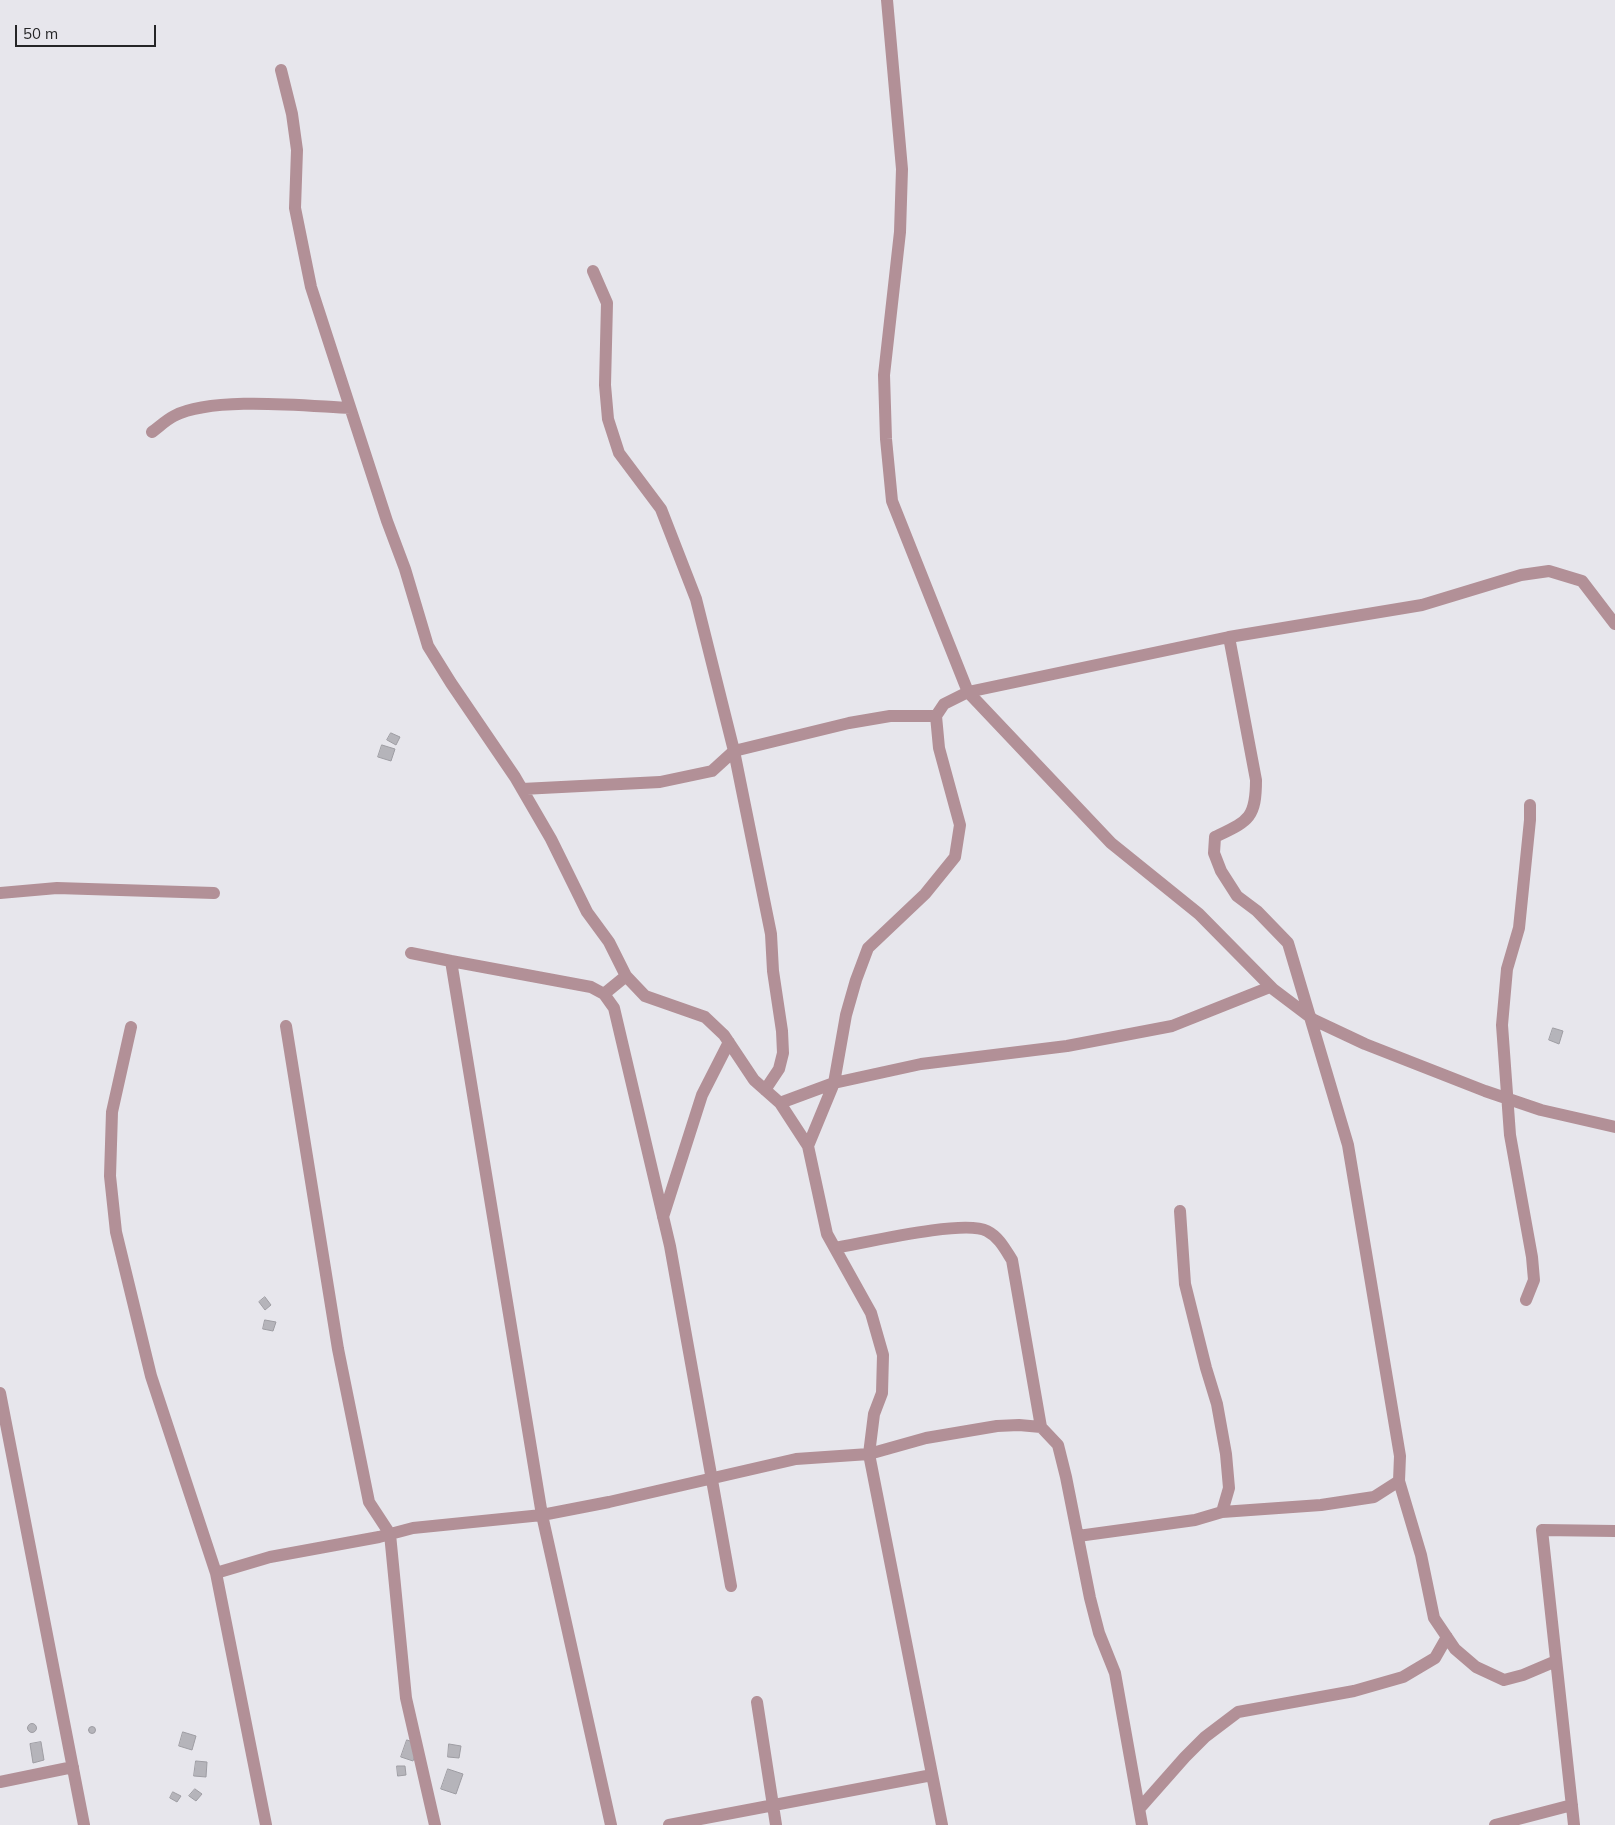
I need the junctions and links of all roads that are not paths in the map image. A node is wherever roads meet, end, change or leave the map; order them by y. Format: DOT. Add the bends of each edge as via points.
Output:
graph roads {
  1 [pos="887,0"];
  2 [pos="281,70"];
  3 [pos="593,271"];
  4 [pos="350,408"];
  5 [pos="152,432"];
  6 [pos="1615,624"];
  7 [pos="1229,637"];
  8 [pos="968,692"];
  9 [pos="936,716"];
  10 [pos="734,751"];
  11 [pos="522,789"];
  12 [pos="1530,805"];
  13 [pos="0,892"];
  14 [pos="214,893"];
  15 [pos="411,953"];
  16 [pos="451,961"];
  17 [pos="626,976"];
  18 [pos="1270,987"];
  19 [pos="604,994"];
  20 [pos="1310,1017"];
  21 [pos="286,1026"];
  22 [pos="131,1027"];
  23 [pos="729,1042"];
  24 [pos="834,1083"];
  25 [pos="765,1090"];
  26 [pos="1508,1098"];
  27 [pos="780,1103"];
  28 [pos="1615,1127"];
  29 [pos="808,1146"];
  30 [pos="1180,1210"];
  31 [pos="663,1217"];
  32 [pos="835,1248"];
  33 [pos="1526,1300"];
  34 [pos="0,1393"];
  35 [pos="1041,1427"];
  36 [pos="868,1454"];
  37 [pos="711,1478"];
  38 [pos="1399,1482"];
  39 [pos="1222,1512"];
  40 [pos="542,1515"];
  41 [pos="1615,1531"];
  42 [pos="390,1534"];
  43 [pos="1078,1536"];
  44 [pos="216,1573"];
  45 [pos="731,1586"];
  46 [pos="1448,1637"];
  47 [pos="1556,1661"];
  48 [pos="757,1702"];
  49 [pos="73,1767"];
  50 [pos="932,1775"];
  51 [pos="0,1782"];
  52 [pos="773,1805"];
  53 [pos="1572,1805"];
  54 [pos="1139,1809"];
  55 [pos="84,1825"];
  56 [pos="266,1825"];
  57 [pos="435,1825"];
  58 [pos="611,1825"];
  59 [pos="669,1825"];
  60 [pos="776,1825"];
  61 [pos="942,1825"];
  62 [pos="1142,1825"];
  63 [pos="1495,1825"];
  64 [pos="1574,1825"];
  1 -- 8 [label="street" via="902,169 900,232 884,375 892,501"];
  2 -- 4 [label="street" via="298,150 295,208 301,243 313,296"];
  3 -- 10 [label="street" via="607,303 605,385 608,419 619,453 661,508 696,599"];
  4 -- 5 [label="street" via="254,404 208,407 175,416"];
  4 -- 11 [label="street" via="428,646"];
  6 -- 7 [label="street" via="1582,581 1549,571 1520,575 1422,605"];
  7 -- 8 [label="street"];
  7 -- 20 [label="street" via="1256,780 1256,801 1250,816 1216,837 1214,853 1237,896 1257,911 1288,943"];
  8 -- 9 [label="street" via="944,704"];
  8 -- 18 [label="street" via="1111,843 1199,914"];
  9 -- 10 [label="street" via="890,716 849,722"];
  9 -- 24 [label="street" via="940,748 960,825 955,857 925,894 868,948 846,1015"];
  10 -- 11 [label="street" via="712,771 660,782"];
  10 -- 25 [label="street" via="771,934 782,1031 783,1053 779,1069"];
  11 -- 17 [label="street" via="587,912 609,942"];
  12 -- 26 [label="street" via="1519,928 1507,968 1502,1025"];
  13 -- 14 [label="street" via="57,888"];
  15 -- 16 [label="street"];
  16 -- 19 [label="street" via="572,982"];
  16 -- 40 [label="street"];
  17 -- 19 [label="street"];
  17 -- 23 [label="street" via="645,996 705,1018"];
  18 -- 20 [label="street"];
  18 -- 24 [label="street" via="1172,1026 1124,1037 921,1064"];
  19 -- 31 [label="street" via="614,1008"];
  20 -- 26 [label="street" via="1365,1044"];
  20 -- 38 [label="street" via="1348,1145 1400,1456"];
  21 -- 42 [label="street" via="338,1349 370,1502"];
  22 -- 44 [label="street" via="112,1112 110,1176 116,1232 151,1376"];
  23 -- 25 [label="street" via="754,1080"];
  23 -- 31 [label="street" via="702,1095"];
  24 -- 27 [label="street"];
  24 -- 29 [label="street"];
  25 -- 27 [label="street"];
  26 -- 28 [label="street" via="1541,1110"];
  26 -- 33 [label="street" via="1510,1135 1532,1257 1534,1280"];
  27 -- 29 [label="street"];
  29 -- 32 [label="street" via="827,1234"];
  30 -- 39 [label="street" via="1185,1284 1218,1404 1226,1454 1229,1488"];
  31 -- 37 [label="street"];
  32 -- 35 [label="street" via="961,1227 986,1230 1001,1242 1012,1260"];
  32 -- 36 [label="street" via="871,1313 883,1355 882,1393 874,1414"];
  34 -- 49 [label="street"];
  35 -- 36 [label="street" via="987,1428 926,1438"];
  35 -- 43 [label="street" via="1058,1445"];
  36 -- 37 [label="street" via="796,1459"];
  36 -- 50 [label="street"];
  37 -- 40 [label="street"];
  37 -- 45 [label="street"];
  38 -- 39 [label="street" via="1374,1497 1321,1505"];
  38 -- 46 [label="street" via="1421,1555 1434,1618"];
  39 -- 43 [label="street" via="1195,1520"];
  40 -- 42 [label="street" via="414,1528"];
  40 -- 58 [label="street"];
  41 -- 47 [label="street" via="1542,1530"];
  42 -- 44 [label="street" via="270,1557"];
  42 -- 57 [label="street" via="406,1698"];
  43 -- 54 [label="street" via="1099,1632 1115,1673"];
  44 -- 56 [label="street"];
  46 -- 47 [label="street" via="1455,1649 1476,1667 1504,1680"];
  46 -- 54 [label="street" via="1435,1658 1403,1677 1354,1691 1238,1712 1185,1757"];
  47 -- 53 [label="street"];
  48 -- 52 [label="street"];
  49 -- 51 [label="street"];
  49 -- 55 [label="street"];
  50 -- 52 [label="street"];
  50 -- 61 [label="street"];
  52 -- 59 [label="street"];
  52 -- 60 [label="street"];
  53 -- 63 [label="street"];
  53 -- 64 [label="street"];
  54 -- 62 [label="street"];
}
